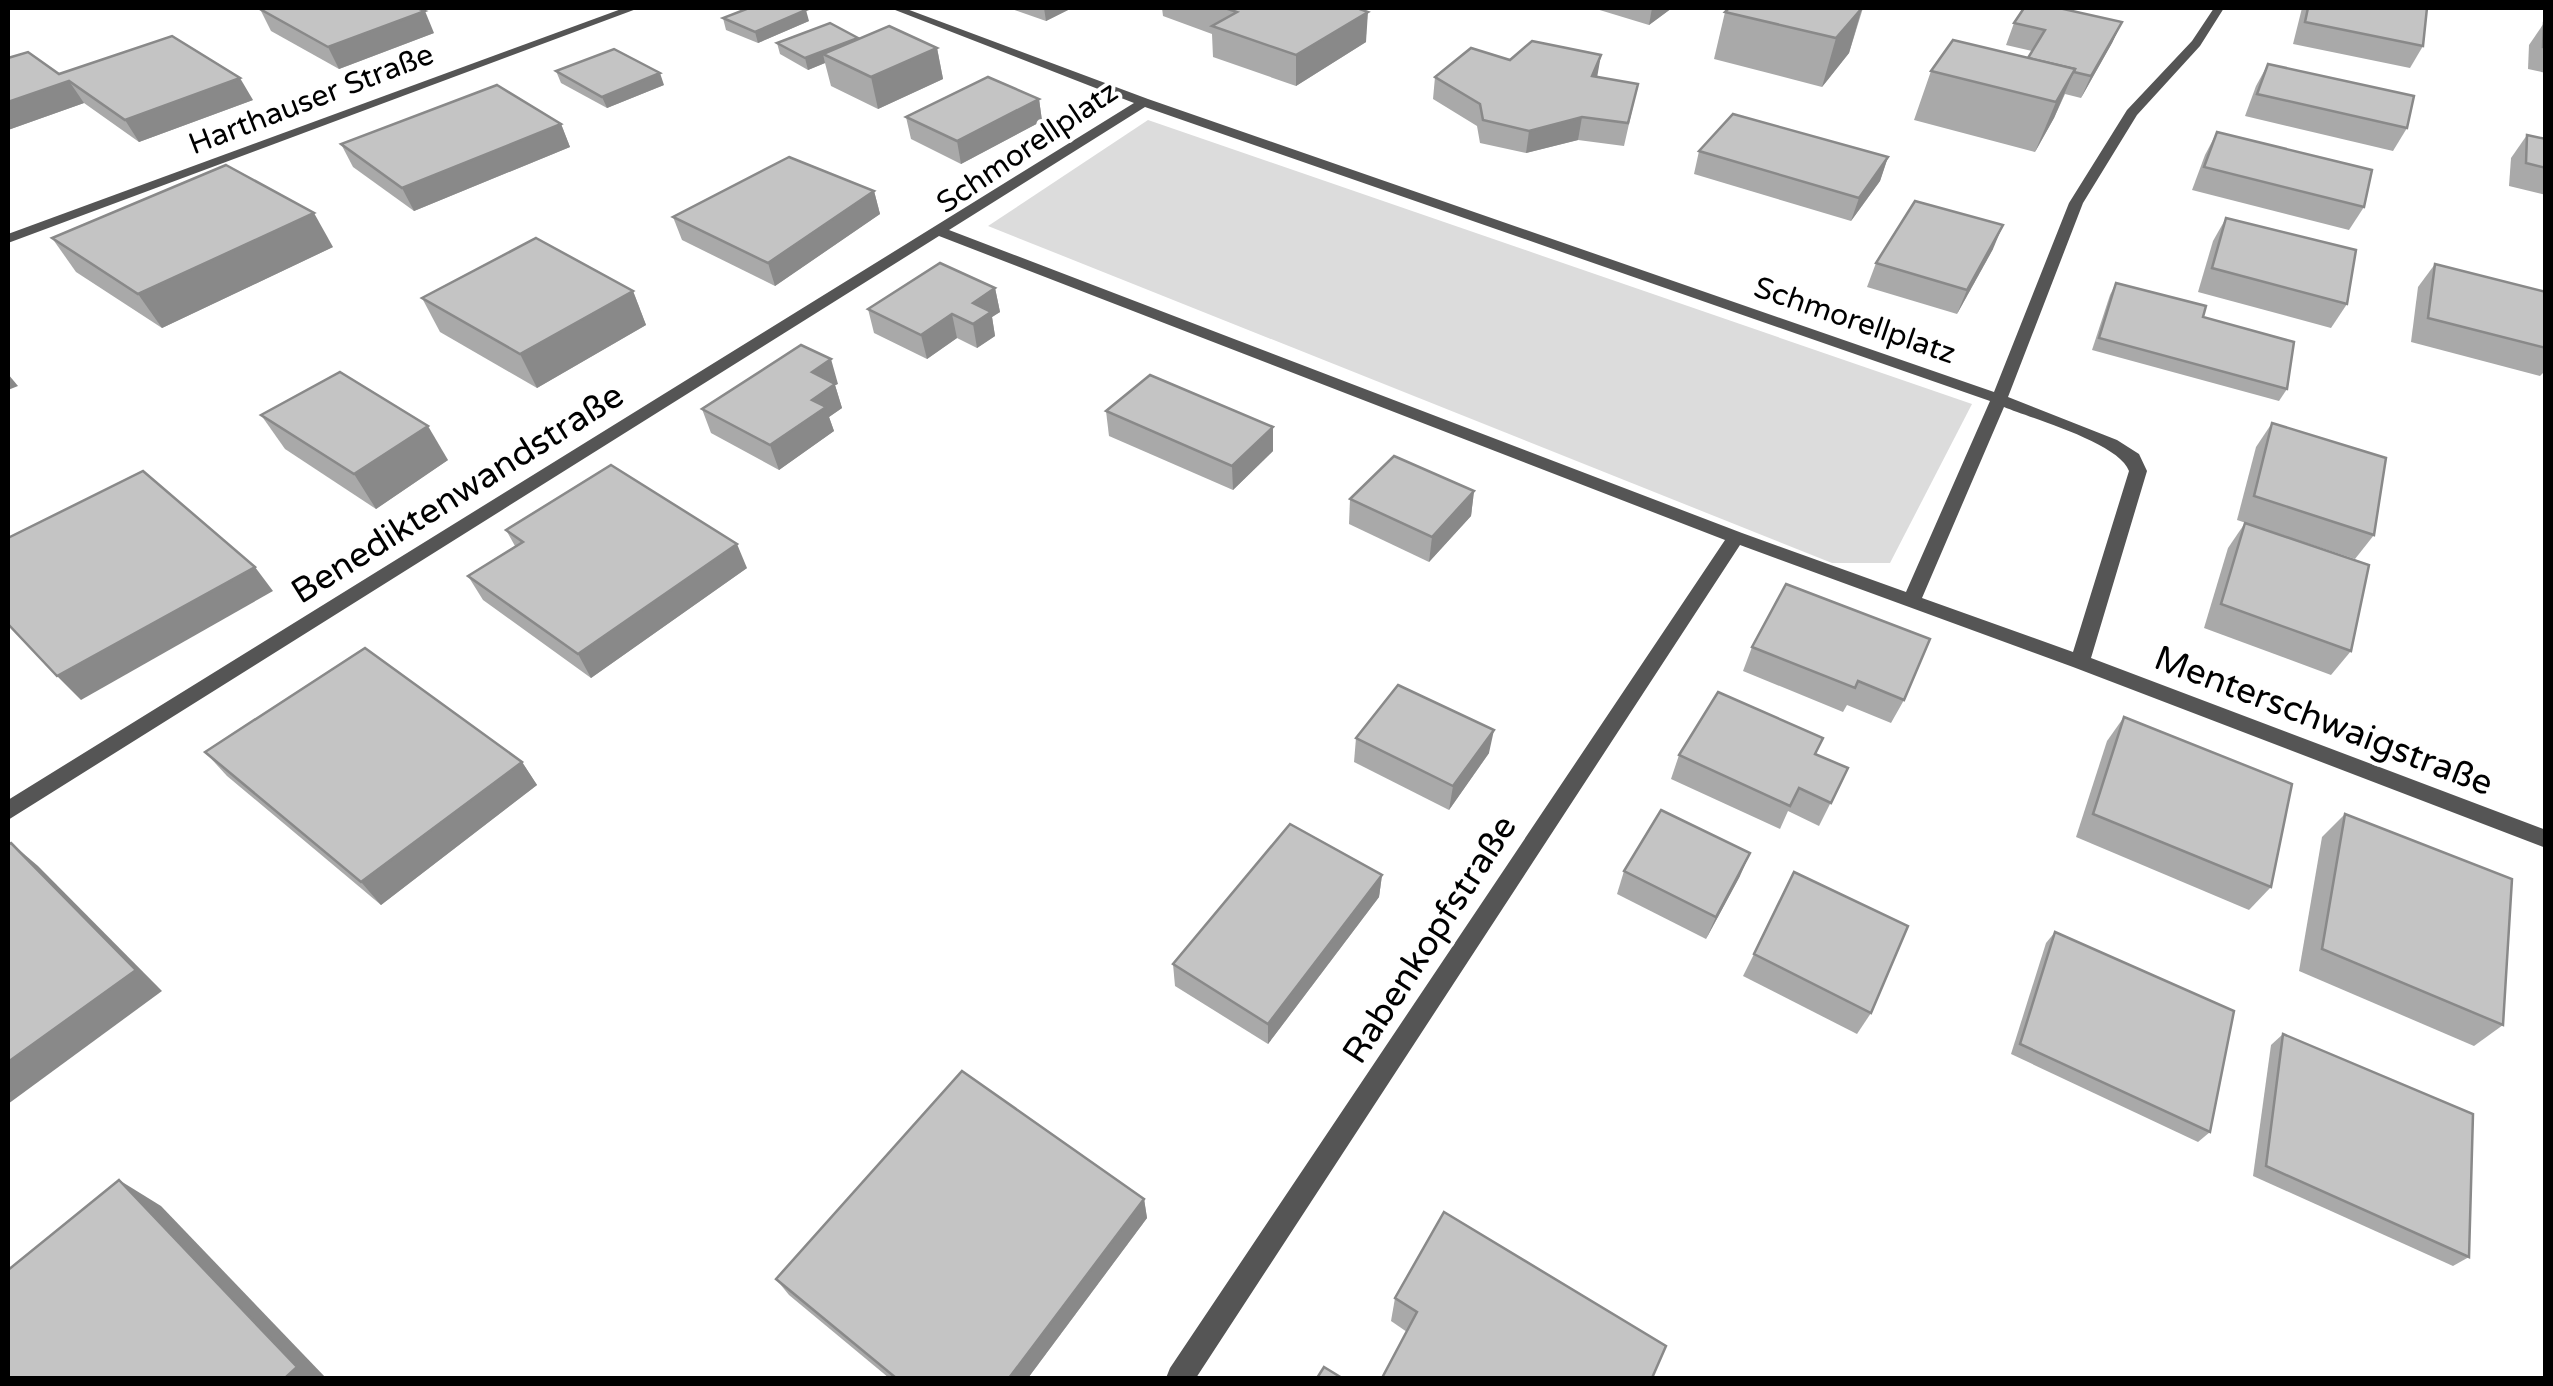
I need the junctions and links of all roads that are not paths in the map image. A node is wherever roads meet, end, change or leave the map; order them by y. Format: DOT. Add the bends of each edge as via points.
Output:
graph roads {
  1 [pos="633,8"];
  2 [pos="895,8"];
  3 [pos="2219,8"];
  4 [pos="1144,102"];
  5 [pos="941,232"];
  6 [pos="8,239"];
  7 [pos="1999,399"];
  8 [pos="1736,538"];
  9 [pos="1910,602"];
  10 [pos="2080,662"];
  11 [pos="8,811"];
  12 [pos="2546,839"];
  13 [pos="1180,1378"];
  1 -- 6 [label="street, Harthauser Straße"];
  2 -- 4 [label="street"];
  3 -- 7 [label="street" via="2196,44 2132,114 2076,203"];
  4 -- 5 [label="street, Schmorellplatz"];
  4 -- 7 [label="street, Schmorellplatz"];
  5 -- 8 [label="street, Schmorellplatz"];
  5 -- 11 [label="street, Benediktenwandstraße"];
  7 -- 9 [label="street"];
  7 -- 10 [label="street, Schmorellplatz" via="2110,444 2132,458 2138,471"];
  8 -- 9 [label="street, Schmorellplatz"];
  8 -- 13 [label="street, Rabenkopfstraße"];
  9 -- 10 [label="street, Schmorellplatz"];
  10 -- 12 [label="street, Menterschwaigstraße"];
}
